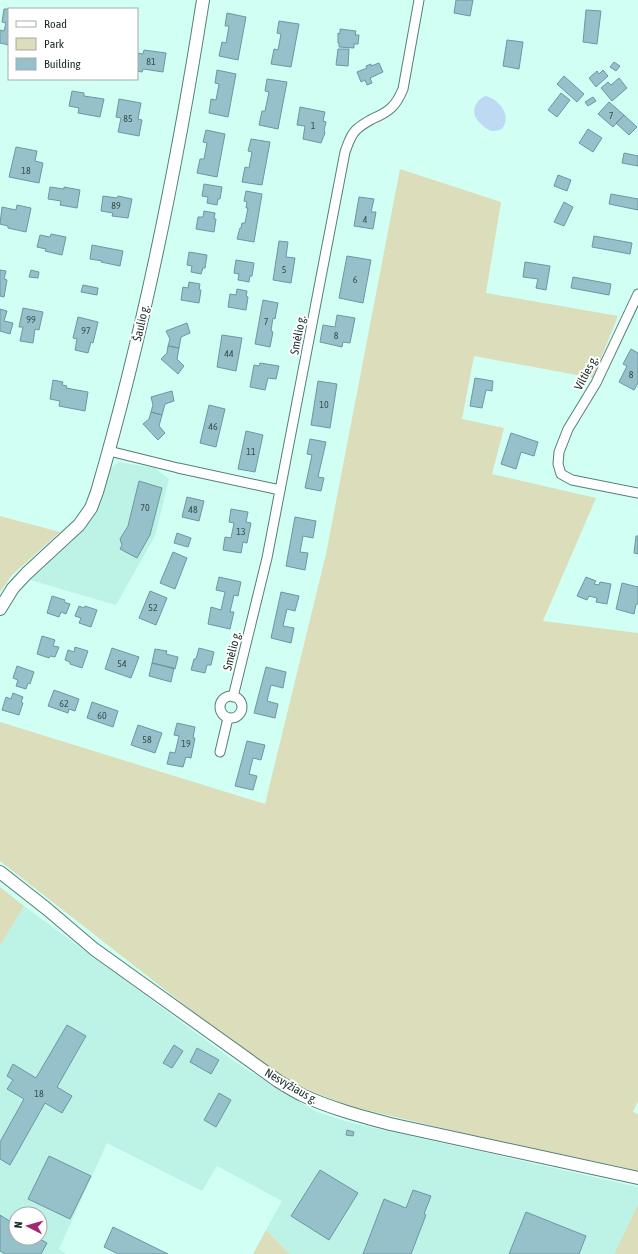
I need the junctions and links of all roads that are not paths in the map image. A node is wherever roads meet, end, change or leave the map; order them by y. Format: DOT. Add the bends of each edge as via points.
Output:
graph roads {
  1 [pos="203,0"];
  2 [pos="419,0"];
  3 [pos="638,294"];
  4 [pos="109,451"];
  5 [pos="280,490"];
  6 [pos="638,493"];
  7 [pos="0,609"];
  8 [pos="233,697"];
  9 [pos="228,718"];
  10 [pos="220,752"];
  11 [pos="0,872"];
  12 [pos="638,1178"];
  1 -- 4 [label="street, Šaulio g." via="188,96 159,240 128,380"];
  2 -- 5 [label="street, Smėlio g." via="399,99 388,111 356,130 345,152"];
  3 -- 6 [label="street, Vilties g." via="596,383 568,429 559,452 558,464 561,474 572,480"];
  4 -- 5 [label="street"];
  4 -- 7 [label="street, Šaulio g." via="91,508 79,525 27,573"];
  5 -- 8 [label="street, Smėlio g." via="267,558"];
  8 -- 9 [label="street" via="227,697 220,705 223,715"];
  8 -- 9 [label="street" via="240,701 242,706 240,714"];
  9 -- 10 [label="street"];
  11 -- 12 [label="street, Nesvyžiaus g." via="94,949 278,1081 302,1095 328,1106 390,1124"];
}
